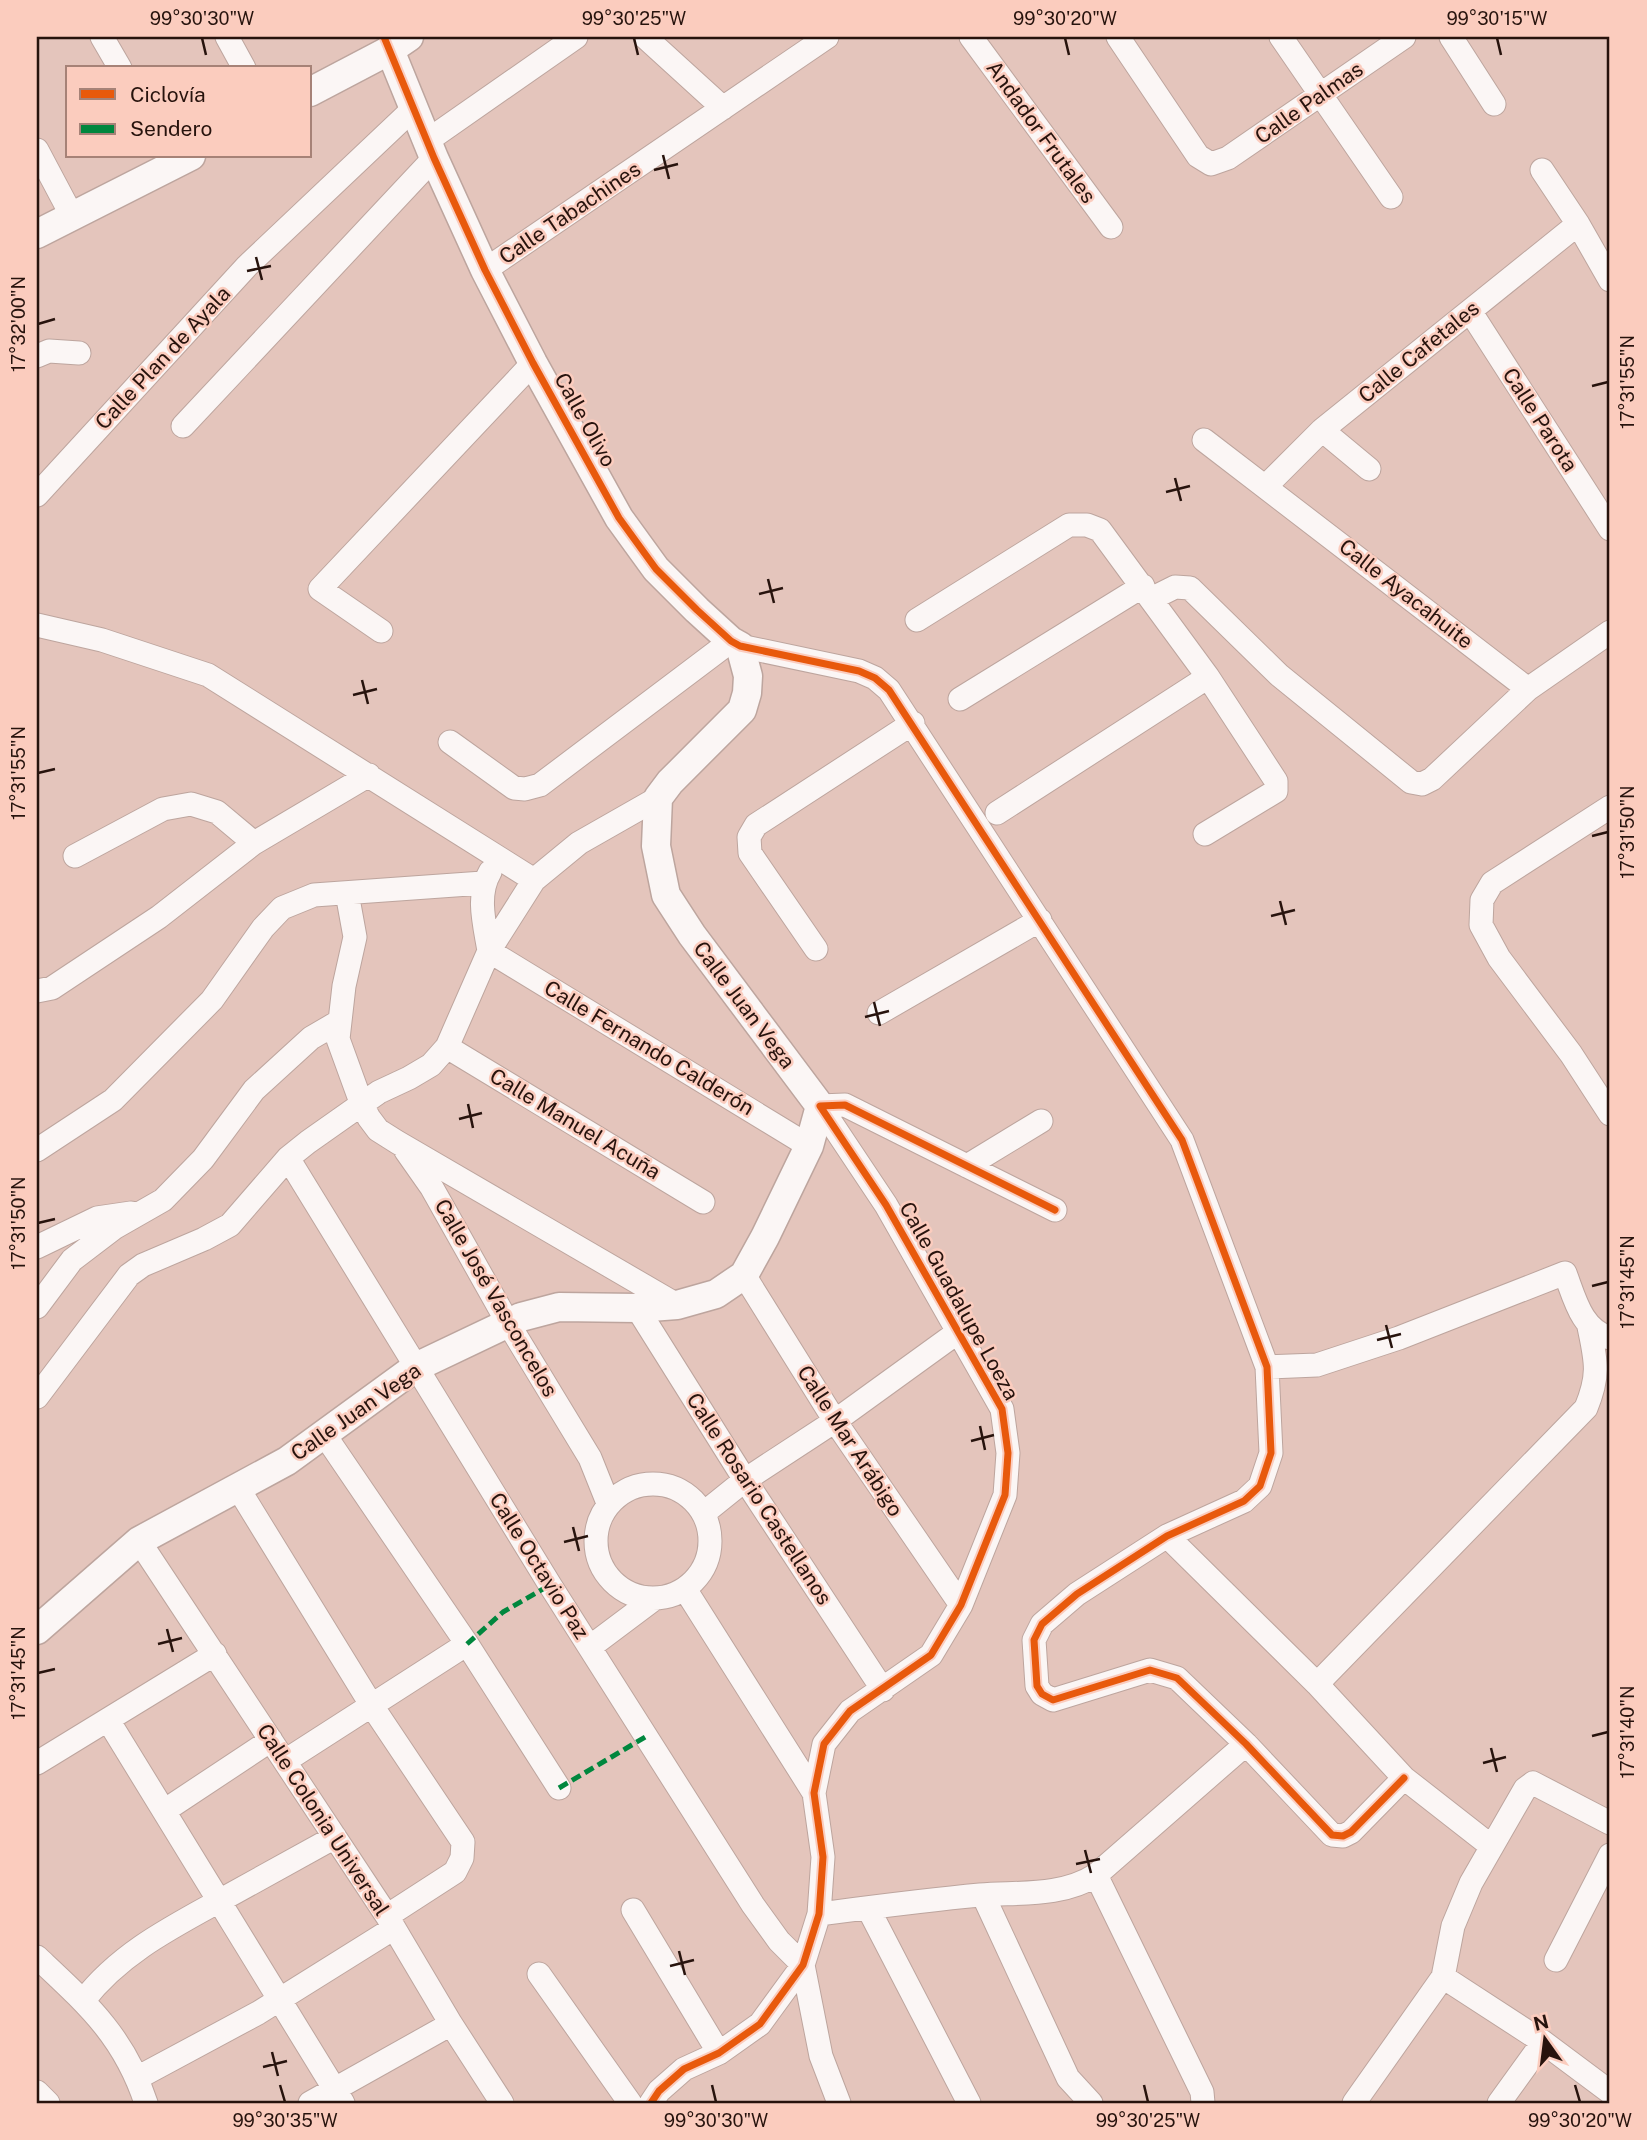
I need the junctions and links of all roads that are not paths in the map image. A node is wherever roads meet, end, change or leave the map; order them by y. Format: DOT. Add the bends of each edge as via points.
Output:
graph roads {
  1 [pos="102,37"];
  2 [pos="227,37"];
  3 [pos="576,37"];
  4 [pos="645,37"];
  5 [pos="971,37"];
  6 [pos="1118,37"];
  7 [pos="1281,37"];
  8 [pos="1404,37"];
  9 [pos="1451,37"];
  10 [pos="824,38"];
  11 [pos="394,41"];
  12 [pos="119,66"];
  13 [pos="243,66"];
  14 [pos="312,91"];
  15 [pos="1321,94"];
  16 [pos="1494,104"];
  17 [pos="723,108"];
  18 [pos="414,109"];
  19 [pos="431,149"];
  20 [pos="37,150"];
  21 [pos="180,158"];
  22 [pos="1542,170"];
  23 [pos="1391,197"];
  24 [pos="72,216"];
  25 [pos="1578,224"];
  26 [pos="1111,227"];
  27 [pos="37,234"];
  28 [pos="485,270"];
  29 [pos="1610,280"];
  30 [pos="1470,311"];
  31 [pos="79,353"];
  32 [pos="37,356"];
  33 [pos="533,363"];
  34 [pos="183,426"];
  35 [pos="1322,430"];
  36 [pos="1204,440"];
  37 [pos="1369,469"];
  38 [pos="1266,486"];
  39 [pos="37,495"];
  40 [pos="1610,529"];
  41 [pos="1147,593"];
  42 [pos="917,620"];
  43 [pos="37,625"];
  44 [pos="381,631"];
  45 [pos="1610,632"];
  46 [pos="736,644"];
  47 [pos="1208,677"];
  48 [pos="1528,689"];
  49 [pos="960,699"];
  50 [pos="913,723"];
  51 [pos="450,742"];
  52 [pos="369,775"];
  53 [pos="659,799"];
  54 [pos="1610,807"];
  55 [pos="997,813"];
  56 [pos="1205,834"];
  57 [pos="254,843"];
  58 [pos="75,856"];
  59 [pos="499,858"];
  60 [pos="534,880"];
  61 [pos="483,883"];
  62 [pos="347,893"];
  63 [pos="1040,920"];
  64 [pos="816,949"];
  65 [pos="489,951"];
  66 [pos="37,991"];
  67 [pos="879,1013"];
  68 [pos="340,1021"];
  69 [pos="447,1047"];
  70 [pos="362,1105"];
  71 [pos="820,1106"];
  72 [pos="1610,1114"];
  73 [pos="1041,1121"];
  74 [pos="397,1142"];
  75 [pos="809,1146"];
  76 [pos="37,1150"];
  77 [pos="288,1158"];
  78 [pos="967,1166"];
  79 [pos="703,1202"];
  80 [pos="1055,1210"];
  81 [pos="141,1213"];
  82 [pos="37,1247"];
  83 [pos="744,1275"];
  84 [pos="677,1305"];
  85 [pos="37,1307"];
  86 [pos="637,1308"];
  87 [pos="508,1323"];
  88 [pos="1589,1327"];
  89 [pos="958,1332"];
  90 [pos="1610,1338"];
  91 [pos="416,1367"];
  92 [pos="1267,1367"];
  93 [pos="37,1397"];
  94 [pos="835,1421"];
  95 [pos="324,1434"];
  96 [pos="590,1458"];
  97 [pos="745,1480"];
  98 [pos="630,1487"];
  99 [pos="238,1488"];
  100 [pos="608,1503"];
  101 [pos="704,1513"];
  102 [pos="1167,1536"];
  103 [pos="139,1541"];
  104 [pos="685,1589"];
  105 [pos="654,1599"];
  106 [pos="961,1605"];
  107 [pos="37,1630"];
  108 [pos="467,1644"];
  109 [pos="590,1647"];
  110 [pos="215,1654"];
  111 [pos="1317,1684"];
  112 [pos="883,1690"];
  113 [pos="372,1706"];
  114 [pos="108,1720"];
  115 [pos="271,1740"];
  116 [pos="1246,1744"];
  117 [pos="285,1761"];
  118 [pos="37,1763"];
  119 [pos="1404,1778"];
  120 [pos="559,1788"];
  121 [pos="814,1793"];
  122 [pos="164,1811"];
  123 [pos="1610,1823"];
  124 [pos="335,1837"];
  125 [pos="1491,1846"];
  126 [pos="1610,1855"];
  127 [pos="1096,1875"];
  128 [pos="983,1895"];
  129 [pos="219,1901"];
  130 [pos="868,1908"];
  131 [pos="633,1910"];
  132 [pos="819,1914"];
  133 [pos="391,1922"];
  134 [pos="37,1957"];
  135 [pos="1556,1961"];
  136 [pos="803,1965"];
  137 [pos="539,1974"];
  138 [pos="1443,1977"];
  139 [pos="279,2000"];
  140 [pos="83,2001"];
  141 [pos="450,2024"];
  142 [pos="1543,2042"];
  143 [pos="719,2053"];
  144 [pos="137,2078"];
  145 [pos="37,2092"];
  146 [pos="1610,2092"];
  147 [pos="339,2096"];
  148 [pos="48,2103"];
  149 [pos="146,2103"];
  150 [pos="310,2103"];
  151 [pos="502,2103"];
  152 [pos="630,2103"];
  153 [pos="650,2103"];
  154 [pos="839,2103"];
  155 [pos="969,2103"];
  156 [pos="1091,2103"];
  157 [pos="1203,2103"];
  158 [pos="1354,2103"];
  159 [pos="1499,2103"];
  1 -- 12 [label="street"];
  2 -- 13 [label="street"];
  3 -- 19 [label="street"];
  4 -- 17 [label="street"];
  5 -- 26 [label="street, Andador Frutales"];
  6 -- 15 [label="street, Calle Palmas" via="1198,156 1211,164 1228,158"];
  7 -- 15 [label="street"];
  8 -- 15 [label="street, Calle Palmas"];
  9 -- 16 [label="street"];
  10 -- 17 [label="street, Calle Tabachines"];
  11 -- 14 [label="street"];
  11 -- 18 [label="street, Calle Olivo"];
  15 -- 23 [label="street"];
  17 -- 28 [label="street, Calle Tabachines"];
  18 -- 19 [label="street, Calle Olivo"];
  18 -- 39 [label="street, Calle Plan de Ayala" via="247,266"];
  19 -- 28 [label="street, Calle Olivo"];
  19 -- 34 [label="street"];
  20 -- 24 [label="street"];
  21 -- 24 [label="street"];
  22 -- 25 [label="street"];
  24 -- 27 [label="street"];
  25 -- 29 [label="street"];
  25 -- 30 [label="street, Calle Cafetales"];
  28 -- 33 [label="street, Calle Olivo"];
  30 -- 35 [label="street, Calle Cafetales"];
  30 -- 40 [label="street, Calle Parota"];
  31 -- 32 [label="street" via="49,351"];
  33 -- 44 [label="street" via="320,589"];
  33 -- 46 [label="street, Calle Olivo" via="641,549 656,569"];
  35 -- 37 [label="street"];
  35 -- 38 [label="street, Calle Cafetales"];
  36 -- 38 [label="street, Calle Ayacahuite"];
  38 -- 48 [label="street, Calle Ayacahuite"];
  41 -- 42 [label="street" via="1100,530 1069,525"];
  41 -- 47 [label="street"];
  41 -- 48 [label="street" via="1190,588 1279,675 1411,782 1422,784 1432,779"];
  41 -- 49 [label="street"];
  43 -- 52 [label="street" via="102,640 208,675"];
  45 -- 48 [label="street"];
  46 -- 50 [label="street" via="875,678"];
  46 -- 51 [label="street" via="540,785 514,788"];
  46 -- 53 [label="street" via="748,676 742,710 670,782"];
  47 -- 55 [label="street"];
  47 -- 56 [label="street" via="1277,786 1276,791"];
  50 -- 63 [label="street"];
  50 -- 64 [label="street" via="756,825 749,837 750,853"];
  52 -- 57 [label="street"];
  52 -- 59 [label="street"];
  53 -- 60 [label="street" via="579,843"];
  53 -- 71 [label="street, Calle Juan Vega" via="656,846 666,895"];
  54 -- 72 [label="street" via="1492,883 1482,900 1482,925 1499,958"];
  57 -- 58 [label="street" via="218,812 191,804 163,809"];
  57 -- 66 [label="street" via="159,916 52,988"];
  59 -- 60 [label="street"];
  59 -- 61 [label="street"];
  60 -- 65 [label="street"];
  61 -- 62 [label="street"];
  61 -- 65 [label="street"];
  62 -- 68 [label="street" via="355,937"];
  62 -- 76 [label="street" via="314,895 282,908 212,1000 113,1100"];
  63 -- 67 [label="street"];
  63 -- 92 [label="street" via="1182,1140"];
  65 -- 69 [label="street"];
  65 -- 75 [label="street, Calle Fernando Calderón"];
  68 -- 70 [label="street" via="338,1039"];
  68 -- 81 [label="street" via="311,1038 254,1090 203,1159 163,1200"];
  69 -- 70 [label="street" via="431,1065"];
  69 -- 79 [label="street, Calle Manuel Acuña"];
  70 -- 74 [label="street" via="378,1129"];
  70 -- 77 [label="street"];
  71 -- 75 [label="street, Calle Juan Vega"];
  71 -- 78 [label="street" via="845,1105"];
  71 -- 89 [label="street, Calle Guadalupe Loeza" via="886,1205"];
  73 -- 78 [label="street"];
  74 -- 84 [label="street"];
  74 -- 87 [label="street, Calle José Vasconcelos" via="432,1188"];
  75 -- 83 [label="street, Calle Juan Vega"];
  77 -- 91 [label="street, Calle Octavio Paz"];
  77 -- 93 [label="street" via="230,1225 129,1275"];
  78 -- 80 [label="street"];
  81 -- 82 [label="street" via="97,1218"];
  81 -- 85 [label="street" via="72,1260"];
  83 -- 84 [label="street, Calle Juan Vega" via="716,1294"];
  83 -- 94 [label="street, Calle Mar Arábigo"];
  84 -- 86 [label="street, Calle Juan Vega"];
  86 -- 87 [label="street, Calle Juan Vega" via="559,1307"];
  86 -- 97 [label="street, Calle Rosario Castellanos"];
  87 -- 91 [label="street, Calle Juan Vega"];
  87 -- 96 [label="street, Calle José Vasconcelos"];
  88 -- 90 [label="street"];
  88 -- 92 [label="street" via="1565,1273 1317,1365"];
  88 -- 111 [label="street" via="1597,1366 1586,1408"];
  89 -- 94 [label="street"];
  89 -- 106 [label="street, Calle Guadalupe Loeza" via="1002,1409 1009,1453 1004,1495"];
  91 -- 95 [label="street, Calle Juan Vega"];
  91 -- 109 [label="street, Calle Octavio Paz"];
  92 -- 102 [label="street" via="1270,1453 1260,1486 1244,1501"];
  94 -- 97 [label="street"];
  94 -- 106 [label="street, Calle Mar Arábigo"];
  95 -- 99 [label="street, Calle Juan Vega"];
  95 -- 108 [label="street"];
  96 -- 98 [label="street, Calle José Vasconcelos"];
  96 -- 100 [label="street, Calle José Vasconcelos"];
  97 -- 101 [label="street"];
  97 -- 112 [label="street, Calle Rosario Castellanos"];
  98 -- 100 [label="street"];
  98 -- 101 [label="street" via="658,1483 685,1492"];
  99 -- 103 [label="street, Calle Juan Vega"];
  99 -- 113 [label="street"];
  100 -- 105 [label="street" via="594,1533 599,1565 621,1590"];
  101 -- 104 [label="street" via="711,1540 705,1568"];
  102 -- 111 [label="street"];
  102 -- 116 [label="street" via="1077,1594 1042,1625 1034,1640 1037,1686 1052,1700 1150,1670 1177,1678"];
  103 -- 107 [label="street, Calle Juan Vega"];
  103 -- 110 [label="street, Calle Colonia Universal"];
  104 -- 105 [label="street"];
  104 -- 121 [label="street"];
  105 -- 109 [label="street"];
  106 -- 112 [label="street, Calle Guadalupe Loeza" via="931,1655"];
  108 -- 113 [label="street"];
  108 -- 120 [label="street"];
  109 -- 136 [label="street, Calle Octavio Paz" via="753,1905"];
  110 -- 114 [label="street"];
  110 -- 115 [label="street, Calle Colonia Universal"];
  111 -- 119 [label="street"];
  112 -- 121 [label="street, Calle Guadalupe Loeza" via="850,1711 824,1744"];
  113 -- 117 [label="street"];
  113 -- 133 [label="street" via="463,1842 455,1872"];
  114 -- 118 [label="street"];
  114 -- 122 [label="street"];
  115 -- 117 [label="street, Calle Colonia Universal"];
  115 -- 122 [label="street"];
  116 -- 119 [label="street" via="1332,1835 1351,1832"];
  116 -- 127 [label="street"];
  117 -- 124 [label="street, Calle Colonia Universal"];
  119 -- 125 [label="street"];
  121 -- 132 [label="street, Calle Guadalupe Loeza" via="823,1857"];
  122 -- 129 [label="street"];
  123 -- 125 [label="street" via="1533,1783"];
  124 -- 129 [label="street"];
  124 -- 133 [label="street, Calle Colonia Universal"];
  125 -- 138 [label="street" via="1453,1926"];
  126 -- 135 [label="street"];
  127 -- 128 [label="street" via="1082,1884 1035,1893"];
  127 -- 157 [label="street" via="1202,2092"];
  128 -- 130 [label="street"];
  128 -- 156 [label="street" via="1068,2078"];
  129 -- 139 [label="street"];
  129 -- 140 [label="street" via="123,1959"];
  130 -- 132 [label="street"];
  130 -- 155 [label="street"];
  131 -- 143 [label="street"];
  132 -- 136 [label="street, Calle Guadalupe Loeza"];
  133 -- 139 [label="street"];
  133 -- 141 [label="street, Calle Colonia Universal"];
  134 -- 140 [label="street"];
  136 -- 143 [label="street" via="760,2024"];
  136 -- 154 [label="street" via="821,2056"];
  137 -- 152 [label="street"];
  138 -- 142 [label="street"];
  138 -- 158 [label="street"];
  139 -- 144 [label="street"];
  139 -- 147 [label="street"];
  140 -- 144 [label="street" via="116,2039"];
  141 -- 147 [label="street"];
  141 -- 151 [label="street, Calle Colonia Universal"];
  142 -- 146 [label="street"];
  142 -- 159 [label="street"];
  143 -- 153 [label="street" via="684,2069"];
  144 -- 149 [label="street"];
  145 -- 148 [label="street"];
  147 -- 150 [label="street"];
}
